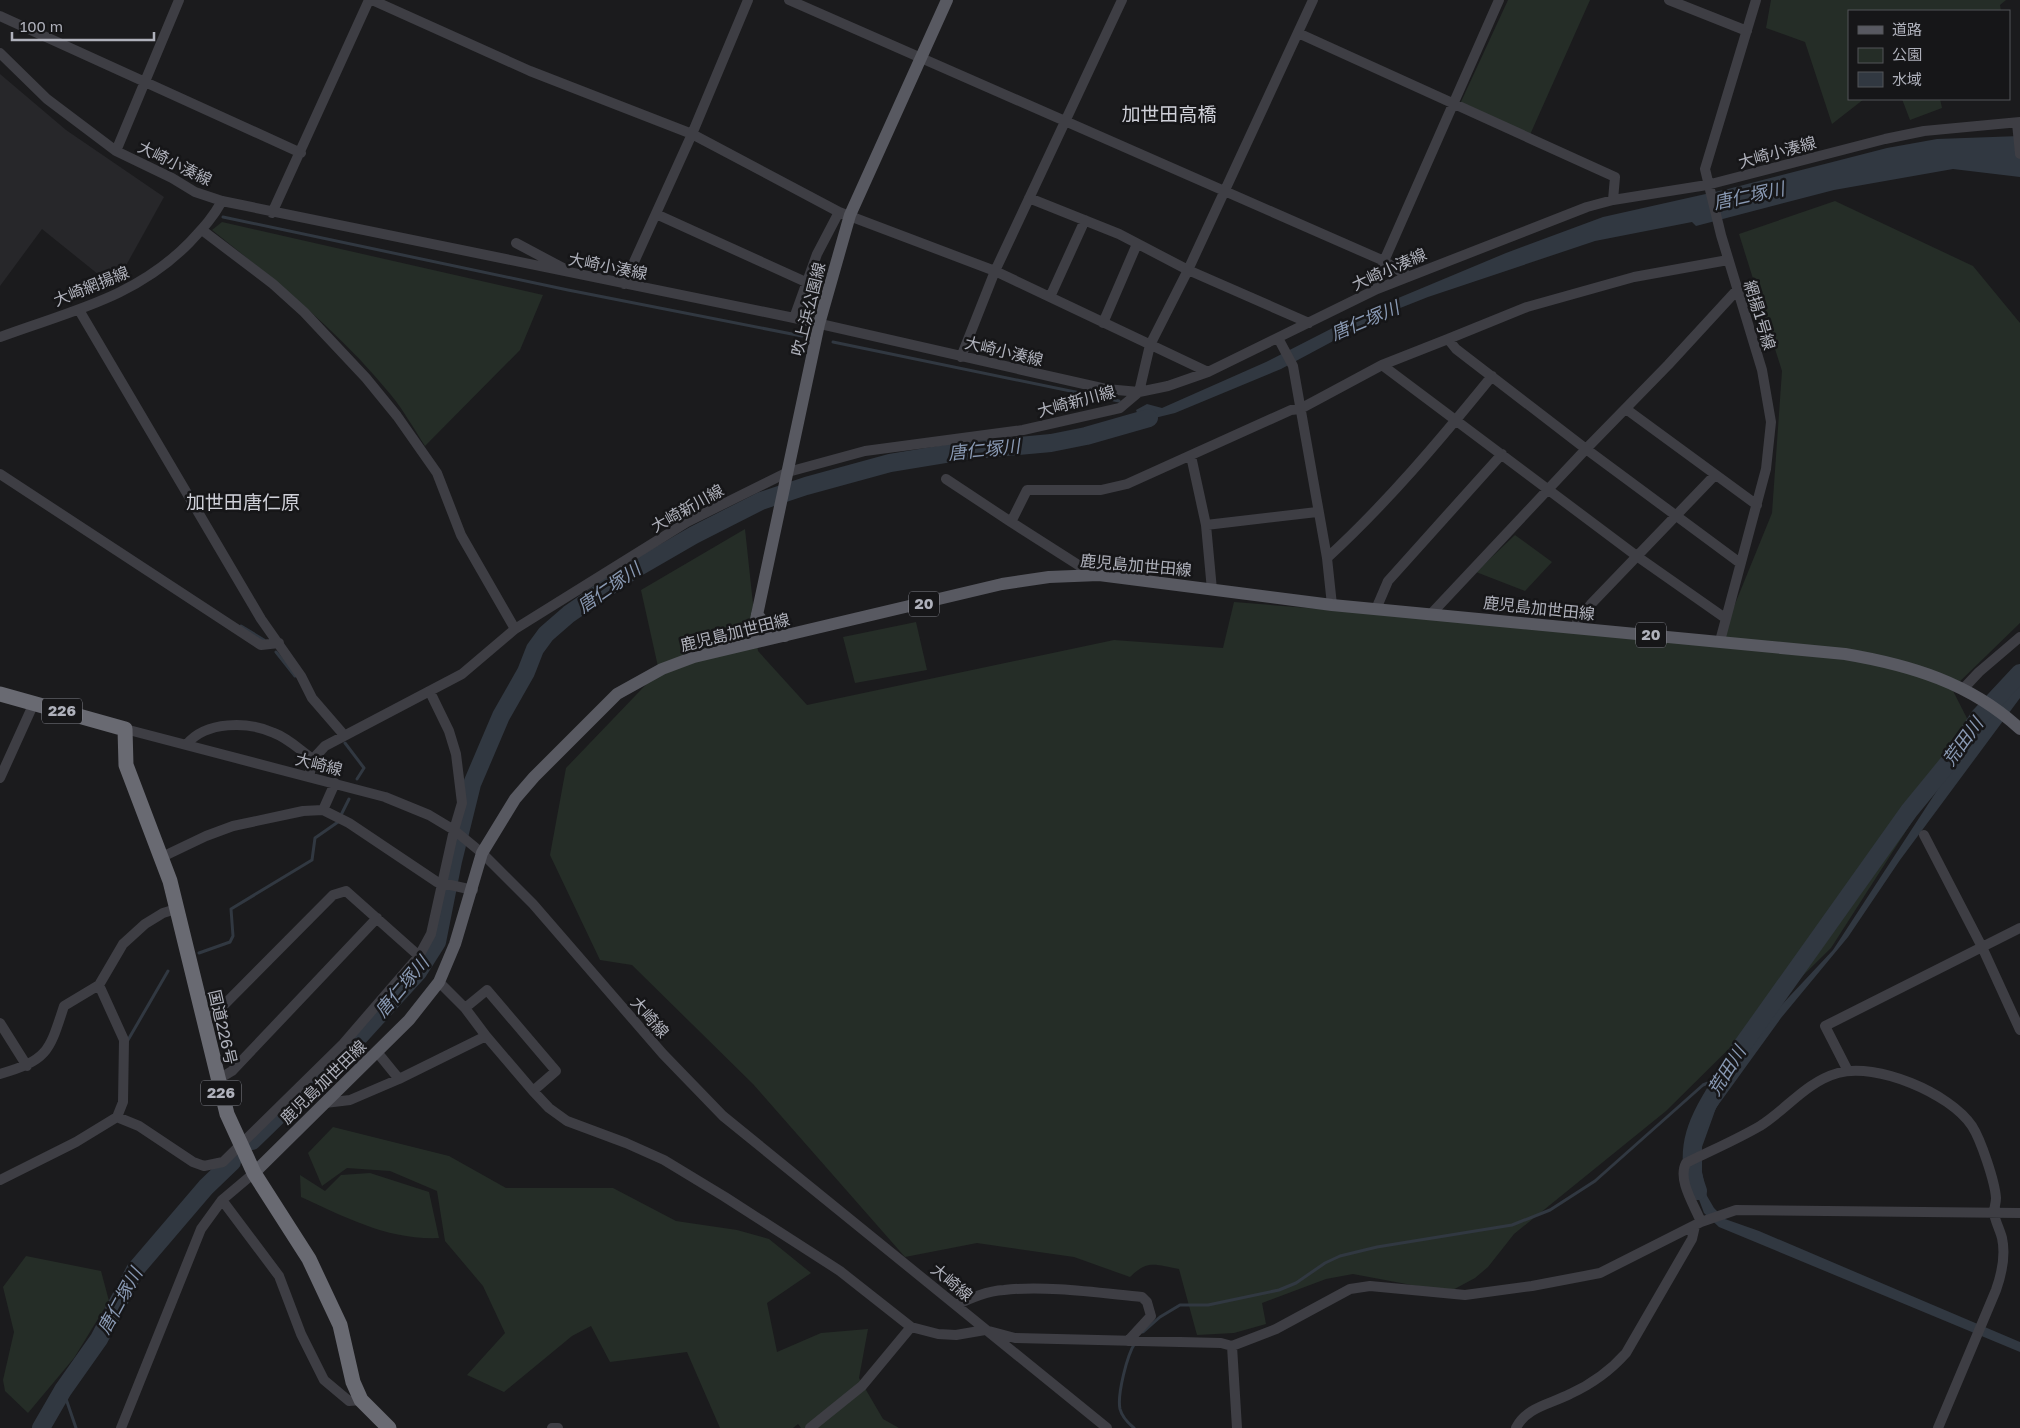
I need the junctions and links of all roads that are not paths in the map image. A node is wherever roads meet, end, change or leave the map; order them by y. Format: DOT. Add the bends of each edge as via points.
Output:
graph roads {
  1 [pos="179,0"];
  2 [pos="371,0"];
  3 [pos="748,0"];
  4 [pos="789,0"];
  5 [pos="947,0"];
  6 [pos="1122,0"];
  7 [pos="1313,0"];
  8 [pos="1499,0"];
  9 [pos="1669,0"];
  10 [pos="1756,0"];
  11 [pos="0,16"];
  12 [pos="1747,31"];
  13 [pos="1298,33"];
  14 [pos="0,53"];
  15 [pos="921,58"];
  16 [pos="144,81"];
  17 [pos="1454,103"];
  18 [pos="1064,122"];
  19 [pos="2018,124"];
  20 [pos="692,134"];
  21 [pos="116,151"];
  22 [pos="301,153"];
  23 [pos="2020,154"];
  24 [pos="1707,185"];
  25 [pos="1224,192"];
  26 [pos="1029,198"];
  27 [pos="1613,200"];
  28 [pos="222,201"];
  29 [pos="272,213"];
  30 [pos="656,214"];
  31 [pos="845,214"];
  32 [pos="1085,220"];
  33 [pos="202,230"];
  34 [pos="516,243"];
  35 [pos="1137,244"];
  36 [pos="1728,260"];
  37 [pos="1384,261"];
  38 [pos="1188,270"];
  39 [pos="995,271"];
  40 [pos="576,274"];
  41 [pos="1408,276"];
  42 [pos="808,283"];
  43 [pos="624,284"];
  44 [pos="1377,289"];
  45 [pos="1737,290"];
  46 [pos="1050,297"];
  47 [pos="79,310"];
  48 [pos="794,318"];
  49 [pos="1103,322"];
  50 [pos="1309,323"];
  51 [pos="819,324"];
  52 [pos="0,337"];
  53 [pos="1278,338"];
  54 [pos="1448,339"];
  55 [pos="1150,345"];
  56 [pos="961,357"];
  57 [pos="1382,365"];
  58 [pos="1208,372"];
  59 [pos="1492,376"];
  60 [pos="1139,392"];
  61 [pos="1300,409"];
  62 [pos="1626,409"];
  63 [pos="1456,420"];
  64 [pos="1586,449"];
  65 [pos="1502,454"];
  66 [pos="1192,456"];
  67 [pos="0,474"];
  68 [pos="1715,475"];
  69 [pos="788,476"];
  70 [pos="946,479"];
  71 [pos="1548,490"];
  72 [pos="1757,505"];
  73 [pos="1317,512"];
  74 [pos="1676,516"];
  75 [pos="1011,522"];
  76 [pos="1206,525"];
  77 [pos="1638,557"];
  78 [pos="1327,558"];
  79 [pos="1740,563"];
  80 [pos="1089,575"];
  81 [pos="1212,590"];
  82 [pos="1332,605"];
  83 [pos="1376,609"];
  84 [pos="757,614"];
  85 [pos="1431,614"];
  86 [pos="1726,618"];
  87 [pos="515,629"];
  88 [pos="1577,629"];
  89 [pos="785,636"];
  90 [pos="2020,637"];
  91 [pos="1720,642"];
  92 [pos="279,643"];
  93 [pos="750,643"];
  94 [pos="430,692"];
  95 [pos="1969,692"];
  96 [pos="0,694"];
  97 [pos="34,703"];
  98 [pos="2016,726"];
  99 [pos="125,729"];
  100 [pos="344,735"];
  101 [pos="187,744"];
  102 [pos="313,759"];
  103 [pos="310,777"];
  104 [pos="0,778"];
  105 [pos="335,783"];
  106 [pos="323,810"];
  107 [pos="455,831"];
  108 [pos="1924,835"];
  109 [pos="482,853"];
  110 [pos="162,857"];
  111 [pos="444,884"];
  112 [pos="473,890"];
  113 [pos="176,909"];
  114 [pos="377,918"];
  115 [pos="2020,928"];
  116 [pos="1982,947"];
  117 [pos="419,956"];
  118 [pos="439,982"];
  119 [pos="99,985"];
  120 [pos="465,1008"];
  121 [pos="203,1020"];
  122 [pos="0,1023"];
  123 [pos="2020,1030"];
  124 [pos="486,1036"];
  125 [pos="377,1052"];
  126 [pos="27,1066"];
  127 [pos="1848,1071"];
  128 [pos="0,1074"];
  129 [pos="398,1078"];
  130 [pos="217,1080"];
  131 [pos="532,1091"];
  132 [pos="325,1103"];
  133 [pos="117,1117"];
  134 [pos="240,1146"];
  135 [pos="254,1173"];
  136 [pos="0,1180"];
  137 [pos="222,1200"];
  138 [pos="1994,1212"];
  139 [pos="2020,1213"];
  140 [pos="1699,1223"];
  141 [pos="956,1305"];
  142 [pos="911,1327"];
  143 [pos="985,1330"];
  144 [pos="1128,1341"];
  145 [pos="1232,1346"];
  146 [pos="361,1400"];
  147 [pos="121,1428"];
  148 [pos="389,1428"];
  149 [pos="552,1428"];
  150 [pos="558,1428"];
  151 [pos="810,1428"];
  152 [pos="1107,1428"];
  153 [pos="1237,1428"];
  154 [pos="1516,1428"];
  155 [pos="1938,1428"];
  1 -- 16 [label="street"];
  2 -- 20 [label="street" via="530,71"];
  2 -- 22 [label="street"];
  3 -- 20 [label="street"];
  4 -- 15 [label="street"];
  5 -- 15 [label="main road, 吹上浜公園線"];
  6 -- 18 [label="street"];
  7 -- 13 [label="street"];
  8 -- 17 [label="street"];
  9 -- 12 [label="street"];
  10 -- 12 [label="street, 網揚1号線"];
  11 -- 16 [label="street"];
  12 -- 24 [label="street, 網揚1号線" via="1708,155 1705,169"];
  13 -- 17 [label="street"];
  13 -- 25 [label="street"];
  14 -- 21 [label="street, 大崎小湊線" via="47,99"];
  15 -- 18 [label="street"];
  15 -- 31 [label="main road, 吹上浜公園線"];
  16 -- 21 [label="street"];
  16 -- 22 [label="street"];
  17 -- 27 [label="street" via="1615,177"];
  17 -- 37 [label="street"];
  18 -- 25 [label="street"];
  18 -- 26 [label="street"];
  19 -- 23 [label="street"];
  19 -- 24 [label="street, 大崎小湊線" via="1933,130 1885,139"];
  20 -- 30 [label="street"];
  20 -- 31 [label="street"];
  21 -- 28 [label="street, 大崎小湊線" via="195,192"];
  22 -- 29 [label="street"];
  24 -- 27 [label="street, 大崎小湊線"];
  24 -- 36 [label="street, 網揚1号線"];
  25 -- 37 [label="street"];
  25 -- 38 [label="street"];
  26 -- 32 [label="street"];
  26 -- 39 [label="street"];
  27 -- 41 [label="street, 大崎小湊線"];
  28 -- 29 [label="street, 大崎小湊線"];
  28 -- 33 [label="street, 大崎網揚線" via="212,220"];
  29 -- 40 [label="street, 大崎小湊線"];
  30 -- 42 [label="street"];
  30 -- 43 [label="street"];
  31 -- 39 [label="street"];
  31 -- 42 [label="street" via="817,254"];
  31 -- 51 [label="main road, 吹上浜公園線"];
  32 -- 35 [label="street"];
  32 -- 46 [label="street"];
  33 -- 47 [label="street, 大崎網揚線" via="141,283"];
  33 -- 87 [label="street" via="304,312 398,416 437,473 461,535"];
  34 -- 40 [label="street"];
  35 -- 38 [label="street"];
  35 -- 49 [label="street"];
  36 -- 45 [label="street, 網揚1号線"];
  36 -- 54 [label="street" via="1607,284 1527,307"];
  37 -- 41 [label="street"];
  37 -- 44 [label="street"];
  38 -- 50 [label="street"];
  38 -- 55 [label="street"];
  39 -- 46 [label="street"];
  39 -- 56 [label="street"];
  40 -- 43 [label="street, 大崎小湊線"];
  41 -- 44 [label="street, 大崎小湊線"];
  42 -- 48 [label="street"];
  43 -- 48 [label="street, 大崎小湊線"];
  44 -- 50 [label="street, 大崎小湊線"];
  45 -- 62 [label="street"];
  45 -- 72 [label="street, 網揚1号線" via="1762,370 1771,422 1769,451"];
  46 -- 49 [label="street"];
  47 -- 52 [label="street, 大崎網揚線"];
  47 -- 92 [label="street" via="261,619"];
  48 -- 51 [label="street, 大崎小湊線"];
  49 -- 55 [label="street"];
  50 -- 53 [label="street, 大崎小湊線"];
  51 -- 56 [label="street, 大崎小湊線"];
  51 -- 69 [label="main road, 吹上浜公園線"];
  53 -- 58 [label="street, 大崎小湊線"];
  53 -- 61 [label="street" via="1293,366"];
  54 -- 57 [label="street"];
  54 -- 59 [label="street" via="1456,349"];
  55 -- 58 [label="street"];
  55 -- 60 [label="street"];
  56 -- 60 [label="street, 大崎小湊線" via="1106,389"];
  57 -- 61 [label="street"];
  57 -- 63 [label="street"];
  58 -- 60 [label="street, 大崎小湊線"];
  59 -- 63 [label="street"];
  59 -- 64 [label="street"];
  60 -- 69 [label="street, 大崎新川線" via="1120,408 1076,419 1022,430 865,451"];
  61 -- 66 [label="street" via="1291,410"];
  61 -- 73 [label="street"];
  62 -- 64 [label="street"];
  62 -- 68 [label="street"];
  63 -- 65 [label="street"];
  63 -- 78 [label="street" via="1363,525"];
  64 -- 71 [label="street"];
  64 -- 74 [label="street"];
  65 -- 71 [label="street"];
  65 -- 83 [label="street" via="1388,581"];
  66 -- 75 [label="street" via="1137,480 1101,490 1027,490"];
  66 -- 76 [label="street"];
  67 -- 92 [label="street" via="261,645"];
  68 -- 72 [label="street"];
  68 -- 74 [label="street"];
  69 -- 84 [label="main road, 吹上浜公園線"];
  69 -- 87 [label="street, 大崎新川線" via="687,522"];
  70 -- 75 [label="street"];
  71 -- 77 [label="street"];
  71 -- 85 [label="street"];
  72 -- 79 [label="street, 網揚1号線"];
  73 -- 76 [label="street"];
  73 -- 78 [label="street"];
  74 -- 77 [label="street"];
  74 -- 79 [label="street"];
  75 -- 80 [label="street"];
  76 -- 81 [label="street"];
  77 -- 86 [label="street"];
  77 -- 88 [label="street" via="1591,604 1577,622"];
  78 -- 82 [label="street"];
  79 -- 86 [label="street, 網揚1号線"];
  80 -- 81 [label="main road, 鹿児島加世田線 / 20"];
  80 -- 89 [label="main road, 鹿児島加世田線 / 20" via="1002,584"];
  81 -- 82 [label="main road, 鹿児島加世田線 / 20"];
  82 -- 83 [label="main road, 鹿児島加世田線 / 20"];
  83 -- 85 [label="main road, 鹿児島加世田線 / 20"];
  84 -- 89 [label="main road" via="769,629"];
  84 -- 93 [label="main road, 吹上浜公園線"];
  85 -- 88 [label="main road, 鹿児島加世田線 / 20"];
  86 -- 91 [label="street, 網揚1号線"];
  87 -- 94 [label="street, 大崎新川線" via="462,674"];
  88 -- 91 [label="main road, 鹿児島加世田線 / 20"];
  89 -- 93 [label="main road, 鹿児島加世田線 / 20"];
  90 -- 95 [label="street" via="1979,672"];
  91 -- 95 [label="main road, 鹿児島加世田線 / 20" via="1887,661 1924,671"];
  92 -- 100 [label="street" via="312,698"];
  93 -- 109 [label="main road, 鹿児島加世田線 / 20" via="662,669 617,694 596,712 515,799"];
  94 -- 100 [label="street, 大崎新川線"];
  94 -- 107 [label="street" via="456,754 462,804"];
  95 -- 98 [label="main road, 鹿児島加世田線 / 20"];
  96 -- 97 [label="highway, 226"];
  97 -- 99 [label="highway, 226"];
  97 -- 104 [label="street"];
  99 -- 101 [label="street, 大崎線"];
  99 -- 110 [label="highway, 国道226号 / 226" via="126,766"];
  100 -- 102 [label="street, 大崎新川線" via="325,746"];
  101 -- 102 [label="street" via="195,734 220,727 256,727 276,733"];
  101 -- 103 [label="street, 大崎線"];
  102 -- 103 [label="street"];
  103 -- 105 [label="street, 大崎線"];
  105 -- 106 [label="street"];
  105 -- 107 [label="street, 大崎線" via="411,807"];
  106 -- 110 [label="street" via="303,811 233,826"];
  106 -- 111 [label="street"];
  107 -- 109 [label="street, 大崎線"];
  107 -- 111 [label="street"];
  108 -- 116 [label="street"];
  109 -- 112 [label="main road, 鹿児島加世田線 / 20"];
  109 -- 141 [label="street, 大崎線" via="533,904 663,1054 723,1116"];
  110 -- 113 [label="highway, 国道226号 / 226"];
  111 -- 112 [label="street"];
  111 -- 117 [label="street" via="431,934"];
  112 -- 118 [label="main road, 鹿児島加世田線 / 20"];
  113 -- 119 [label="street" via="145,924 123,944"];
  113 -- 121 [label="highway, 国道226号 / 226"];
  114 -- 117 [label="street"];
  114 -- 121 [label="street" via="346,891 333,895 215,1014"];
  114 -- 130 [label="street" via="232,1071"];
  115 -- 116 [label="street"];
  116 -- 123 [label="street"];
  116 -- 127 [label="street" via="1825,1026"];
  117 -- 134 [label="street" via="343,1044"];
  118 -- 120 [label="street"];
  118 -- 125 [label="main road, 鹿児島加世田線 / 20" via="409,1020"];
  119 -- 126 [label="street" via="64,1006 52,1043"];
  119 -- 133 [label="street" via="124,1040 123,1102"];
  120 -- 124 [label="street"];
  120 -- 131 [label="street" via="487,990 556,1071"];
  121 -- 130 [label="highway, 国道226号 / 226"];
  122 -- 126 [label="street"];
  124 -- 129 [label="street"];
  124 -- 131 [label="street"];
  125 -- 129 [label="street"];
  125 -- 132 [label="main road, 鹿児島加世田線 / 20"];
  126 -- 128 [label="street"];
  127 -- 138 [label="street" via="1872,1071 1907,1081 1967,1120 1987,1164 1996,1198"];
  127 -- 140 [label="street" via="1813,1084 1759,1126 1686,1163 1683,1169 1686,1186"];
  129 -- 132 [label="street" via="350,1100"];
  130 -- 134 [label="highway, 国道226号 / 226"];
  131 -- 142 [label="street" via="567,1121 664,1160 725,1197 840,1271"];
  132 -- 135 [label="main road, 鹿児島加世田線 / 20"];
  133 -- 134 [label="street" via="139,1126 204,1166 223,1162"];
  133 -- 136 [label="street" via="76,1142"];
  134 -- 135 [label="highway, 国道226号 / 226"];
  135 -- 137 [label="street"];
  135 -- 146 [label="highway, 国道226号 / 226" via="309,1259 340,1325 353,1382"];
  137 -- 146 [label="street" via="279,1276 301,1334 324,1380 349,1401"];
  137 -- 147 [label="street" via="201,1229"];
  138 -- 139 [label="street"];
  138 -- 140 [label="street" via="1726,1212"];
  138 -- 155 [label="street" via="2004,1251 2002,1271"];
  140 -- 145 [label="street" via="1600,1273 1532,1286 1465,1295 1370,1286 1350,1289 1276,1329"];
  140 -- 154 [label="street" via="1626,1353 1612,1369 1570,1394 1528,1413"];
  141 -- 143 [label="street, 大崎線"];
  141 -- 144 [label="street" via="1004,1290 1142,1296 1151,1316"];
  142 -- 143 [label="street" via="946,1334"];
  142 -- 151 [label="street" via="862,1386"];
  143 -- 144 [label="street" via="1015,1338"];
  143 -- 152 [label="street, 大崎線"];
  144 -- 145 [label="street" via="1222,1343"];
  145 -- 153 [label="street"];
  146 -- 148 [label="highway, 国道226号 / 226"];
  149 -- 150 [label="street"];
}
